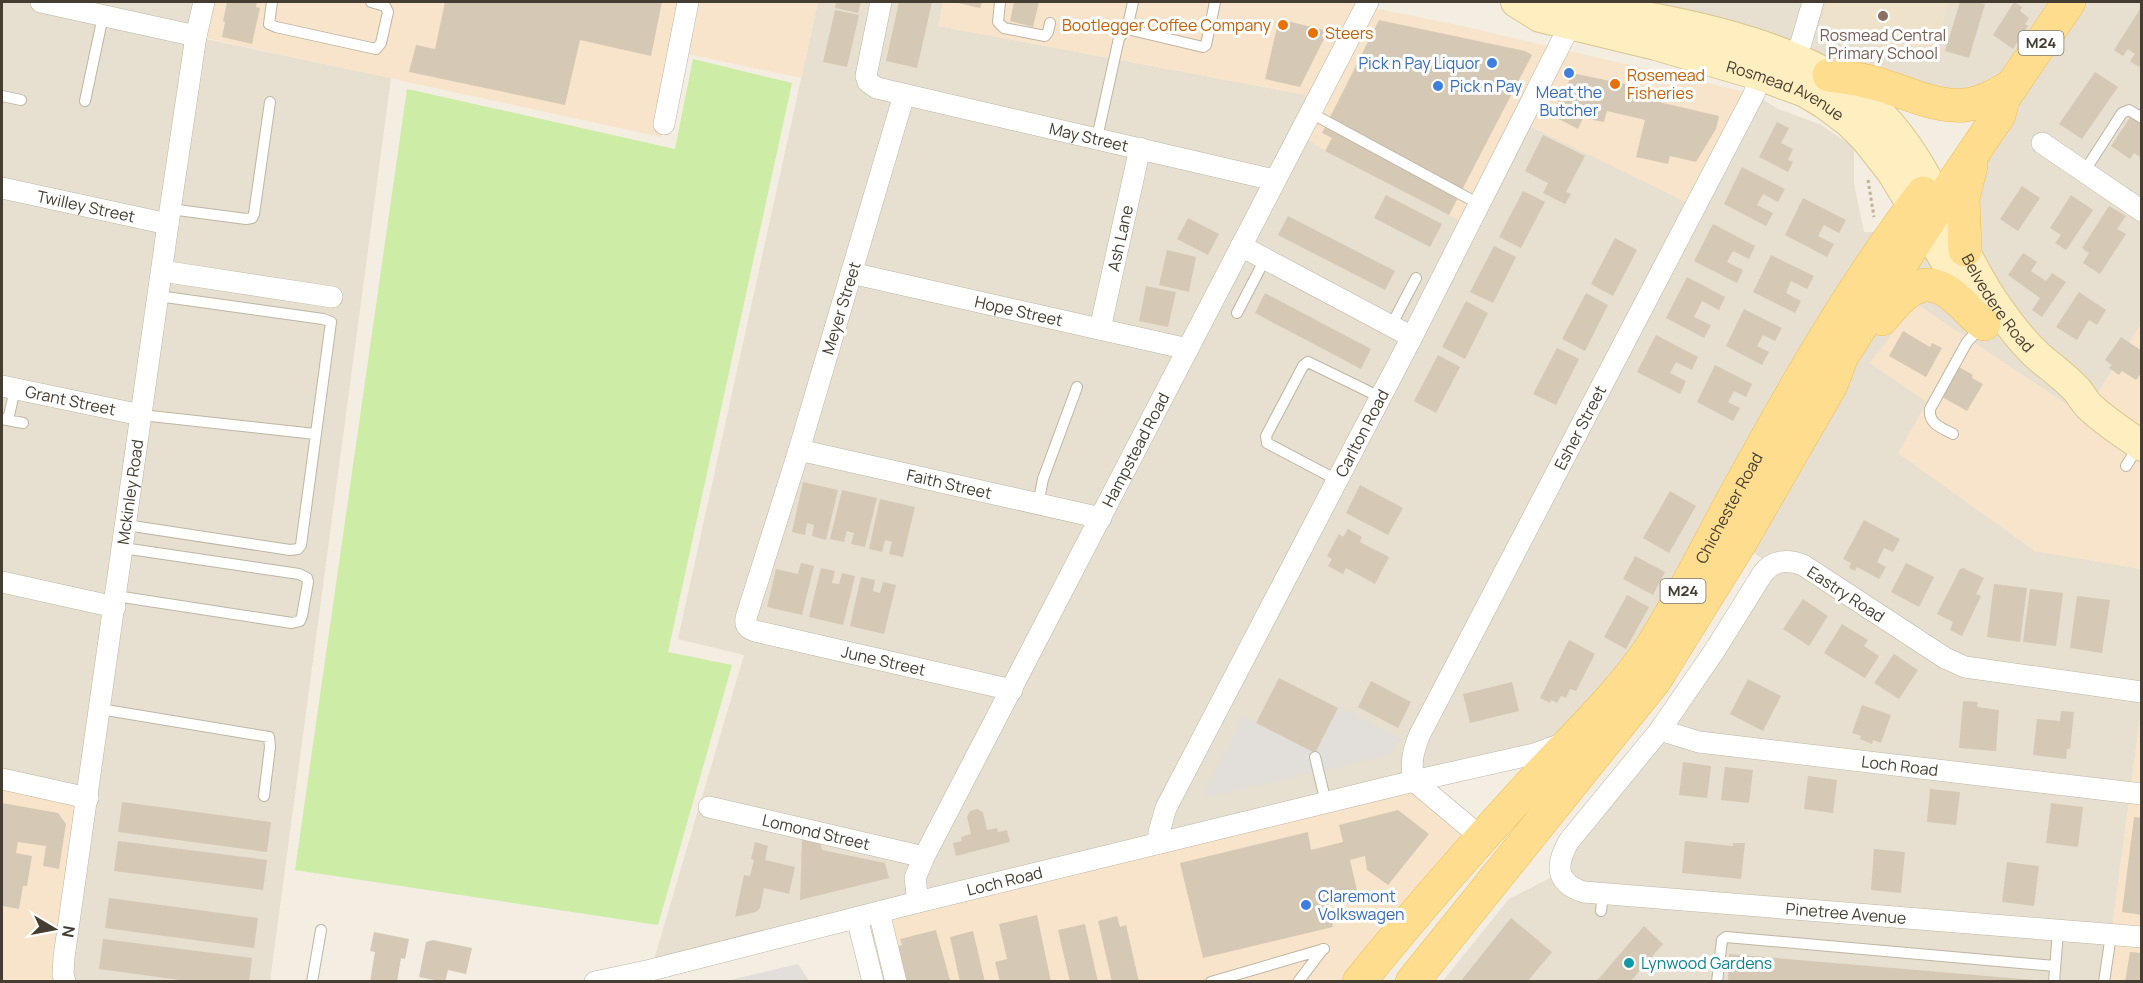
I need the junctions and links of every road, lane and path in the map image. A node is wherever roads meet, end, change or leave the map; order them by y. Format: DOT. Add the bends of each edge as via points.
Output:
graph roads {
  1 [pos="41,2"];
  2 [pos="204,2"];
  3 [pos="272,2"];
  4 [pos="371,2"];
  5 [pos="688,2"];
  6 [pos="881,2"];
  7 [pos="1000,2"];
  8 [pos="1133,2"];
  9 [pos="1215,2"];
  10 [pos="1368,2"];
  11 [pos="1516,2"];
  12 [pos="1813,2"];
  13 [pos="2069,2"];
  14 [pos="80,6"];
  15 [pos="1562,12"];
  16 [pos="104,16"];
  17 [pos="1050,23"];
  18 [pos="1680,24"];
  19 [pos="1127,29"];
  20 [pos="196,36"];
  21 [pos="1794,57"];
  22 [pos="1759,75"];
  23 [pos="1829,75"];
  24 [pos="2008,92"];
  25 [pos="904,95"];
  26 [pos="2,96"];
  27 [pos="21,100"];
  28 [pos="85,101"];
  29 [pos="270,102"];
  30 [pos="1309,112"];
  31 [pos="2142,118"];
  32 [pos="664,124"];
  33 [pos="1097,138"];
  34 [pos="1982,139"];
  35 [pos="2042,143"];
  36 [pos="1140,148"];
  37 [pos="2084,172"];
  38 [pos="1866,173"];
  39 [pos="1274,180"];
  40 [pos="2,188"];
  41 [pos="1479,204"];
  42 [pos="1927,205"];
  43 [pos="2142,211"];
  44 [pos="169,217"];
  45 [pos="1874,217"];
  46 [pos="1241,246"];
  47 [pos="1965,250"];
  48 [pos="1265,259"];
  49 [pos="162,271"];
  50 [pos="851,273"];
  51 [pos="1416,278"];
  52 [pos="158,296"];
  53 [pos="332,297"];
  54 [pos="1237,313"];
  55 [pos="1984,324"];
  56 [pos="1391,326"];
  57 [pos="1100,329"];
  58 [pos="1412,336"];
  59 [pos="1188,349"];
  60 [pos="1831,385"];
  61 [pos="1077,387"];
  62 [pos="8,388"];
  63 [pos="1380,397"];
  64 [pos="2089,407"];
  65 [pos="141,415"];
  66 [pos="5,419"];
  67 [pos="23,423"];
  68 [pos="315,434"];
  69 [pos="1953,434"];
  70 [pos="799,450"];
  71 [pos="2135,452"];
  72 [pos="1337,480"];
  73 [pos="1038,504"];
  74 [pos="1101,518"];
  75 [pos="126,525"];
  76 [pos="123,548"];
  77 [pos="2,582"];
  78 [pos="115,601"];
  79 [pos="755,631"];
  80 [pos="1012,690"];
  81 [pos="2142,692"];
  82 [pos="100,709"];
  83 [pos="1660,730"];
  84 [pos="1573,740"];
  85 [pos="1315,757"];
  86 [pos="2,779"];
  87 [pos="1414,781"];
  88 [pos="2142,794"];
  89 [pos="264,796"];
  90 [pos="88,798"];
  91 [pos="1326,803"];
  92 [pos="709,807"];
  93 [pos="1482,838"];
  94 [pos="1159,843"];
  95 [pos="924,857"];
  96 [pos="1560,873"];
  97 [pos="918,902"];
  98 [pos="879,912"];
  99 [pos="857,918"];
  100 [pos="321,930"];
  101 [pos="2058,931"];
  102 [pos="2112,935"];
  103 [pos="2142,937"];
  104 [pos="2055,966"];
  105 [pos="1233,978"];
  106 [pos="65,981"];
  107 [pos="312,981"];
  108 [pos="595,981"];
  109 [pos="873,981"];
  110 [pos="896,981"];
  111 [pos="1211,981"];
  112 [pos="1298,981"];
  113 [pos="1359,981"];
  114 [pos="1412,981"];
  115 [pos="1717,981"];
  116 [pos="2054,981"];
  117 [pos="2104,981"];
  1 -- 14 [label="street"];
  2 -- 20 [label="street, Mckinley Road"];
  3 -- 4 [label="lane" via="269,24 376,49 388,12 385,6"];
  5 -- 32 [label="street"];
  6 -- 25 [label="street" via="866,76 877,88"];
  7 -- 17 [label="lane" via="998,22 1004,28 1045,36"];
  8 -- 19 [label="lane"];
  9 -- 19 [label="lane" via="1203,47"];
  10 -- 30 [label="street, Hampstead Road"];
  11 -- 15 [label="main road, Rosmead Avenue" via="1540,17"];
  12 -- 21 [label="street"];
  13 -- 24 [label="main road, Chichester Road / M24"];
  14 -- 16 [label="street"];
  15 -- 18 [label="main road, Rosmead Avenue"];
  15 -- 22 [label="main road, Rosmead Avenue"];
  15 -- 41 [label="street, Carlton Road"];
  16 -- 20 [label="street"];
  16 -- 28 [label="lane"];
  18 -- 21 [label="main road, Rosmead Avenue"];
  18 -- 22 [label="main road" via="1701,37 1745,54"];
  19 -- 33 [label="lane" via="1119,38"];
  20 -- 44 [label="street, Mckinley Road"];
  21 -- 23 [label="main road, Rosmead Avenue"];
  22 -- 42 [label="main road, Rosmead Avenue" via="1825,104 1866,139 1885,164"];
  22 -- 87 [label="street, Esher Street" via="1751,100 1419,736 1411,767"];
  23 -- 24 [label="main road" via="1957,105 1974,104"];
  23 -- 42 [label="main road, Rosmead Avenue" via="1860,96 1893,128 1911,152"];
  24 -- 34 [label="main road, Chichester Road / M24" via="2000,115"];
  24 -- 42 [label="main road, Chichester Road / M24" via="1989,106 1961,138"];
  25 -- 33 [label="street, May Street"];
  25 -- 50 [label="street, Meyer Street"];
  26 -- 27 [label="lane"];
  29 -- 44 [label="lane" via="252,218"];
  30 -- 39 [label="street, Hampstead Road"];
  30 -- 41 [label="lane"];
  31 -- 37 [label="lane" via="2128,110 2122,113"];
  33 -- 36 [label="street, May Street"];
  34 -- 42 [label="main road, Chichester Road / M24"];
  34 -- 47 [label="main road" via="1965,188"];
  35 -- 37 [label="street"];
  36 -- 39 [label="street, May Street"];
  36 -- 57 [label="street, Ash Lane"];
  37 -- 43 [label="street"];
  38 -- 45 [label="path"];
  39 -- 46 [label="street, Hampstead Road"];
  40 -- 44 [label="street, Twilley Street"];
  41 -- 58 [label="street, Carlton Road"];
  42 -- 47 [label="main road, Belvedere Road"];
  42 -- 55 [label="main road, Belvedere Road"];
  42 -- 60 [label="main road, Chichester Road / M24" via="1842,356"];
  42 -- 84 [label="main road, Chichester Road / M24" via="1849,298 1652,645"];
  44 -- 49 [label="street, Mckinley Road"];
  46 -- 48 [label="street"];
  46 -- 59 [label="street, Hampstead Road"];
  47 -- 64 [label="main road, Belvedere Road" via="2007,321 2038,356 2077,390"];
  48 -- 54 [label="lane"];
  48 -- 56 [label="street"];
  49 -- 52 [label="street, Mckinley Road"];
  49 -- 53 [label="street"];
  50 -- 57 [label="street, Hope Street"];
  50 -- 70 [label="street, Meyer Street"];
  51 -- 56 [label="lane"];
  52 -- 65 [label="street, Mckinley Road"];
  52 -- 68 [label="lane" via="331,322"];
  55 -- 60 [label="main road" via="1948,291 1928,284 1914,287 1896,302"];
  55 -- 64 [label="main road, Belvedere Road" via="2012,357 2044,384 2068,400"];
  55 -- 69 [label="lane" via="1967,342 1930,409 1931,421"];
  56 -- 58 [label="street"];
  57 -- 59 [label="street, Hope Street"];
  58 -- 63 [label="street, Carlton Road"];
  59 -- 74 [label="street, Hampstead Road"];
  60 -- 114 [label="main road, Chichester Road / M24" via="1655,680"];
  61 -- 73 [label="lane" via="1043,479"];
  62 -- 65 [label="street, Grant Street"];
  62 -- 66 [label="lane"];
  63 -- 72 [label="street, Carlton Road"];
  63 -- 72 [label="lane" via="1308,362 1266,436 1267,443"];
  64 -- 71 [label="main road, Belvedere Road"];
  65 -- 68 [label="lane"];
  65 -- 75 [label="street, Mckinley Road"];
  66 -- 67 [label="lane"];
  68 -- 75 [label="lane" via="298,549"];
  70 -- 73 [label="street, Faith Street"];
  70 -- 79 [label="street, Meyer Street" via="746,618 747,627"];
  72 -- 94 [label="street, Carlton Road" via="1166,808"];
  73 -- 74 [label="street, Faith Street"];
  74 -- 80 [label="street, Hampstead Road"];
  75 -- 76 [label="street, Mckinley Road"];
  76 -- 78 [label="street, Mckinley Road"];
  76 -- 78 [label="lane" via="299,574 308,582 302,616 297,622"];
  77 -- 78 [label="street"];
  78 -- 82 [label="street, Mckinley Road"];
  79 -- 80 [label="street, June Street"];
  80 -- 95 [label="street, Hampstead Road"];
  81 -- 83 [label="street, Eastry Road" via="1965,667 1945,658 1803,565 1779,561 1763,573"];
  82 -- 89 [label="lane" via="269,737"];
  82 -- 90 [label="street, Mckinley Road"];
  83 -- 88 [label="street, Loch Road" via="1699,742"];
  83 -- 96 [label="street, Eastry Road" via="1569,841 1560,859"];
  84 -- 87 [label="street, Loch Road" via="1534,754"];
  84 -- 93 [label="main road, Chichester Road / M24"];
  85 -- 91 [label="lane"];
  86 -- 90 [label="street"];
  87 -- 91 [label="street, Loch Road"];
  87 -- 93 [label="street"];
  90 -- 106 [label="street, Mckinley Road" via="64,957"];
  91 -- 94 [label="street, Loch Road"];
  92 -- 95 [label="street, Lomond Street"];
  93 -- 113 [label="main road, Chichester Road / M24"];
  94 -- 97 [label="street, Loch Road"];
  95 -- 97 [label="street, Hampstead Road" via="915,878"];
  96 -- 101 [label="street, Pinetree Avenue" via="1570,886 1602,902"];
  97 -- 98 [label="street, Loch Road"];
  98 -- 99 [label="street, Loch Road"];
  98 -- 110 [label="street"];
  99 -- 108 [label="street, Loch Road"];
  99 -- 109 [label="street"];
  100 -- 107 [label="lane"];
  101 -- 102 [label="street, Pinetree Avenue"];
  101 -- 104 [label="lane"];
  102 -- 103 [label="street, Pinetree Avenue"];
  102 -- 117 [label="lane"];
  104 -- 115 [label="lane" via="1726,937 1722,940"];
  104 -- 116 [label="lane"];
  105 -- 111 [label="lane"];
  105 -- 112 [label="lane" via="1324,949"];
}
